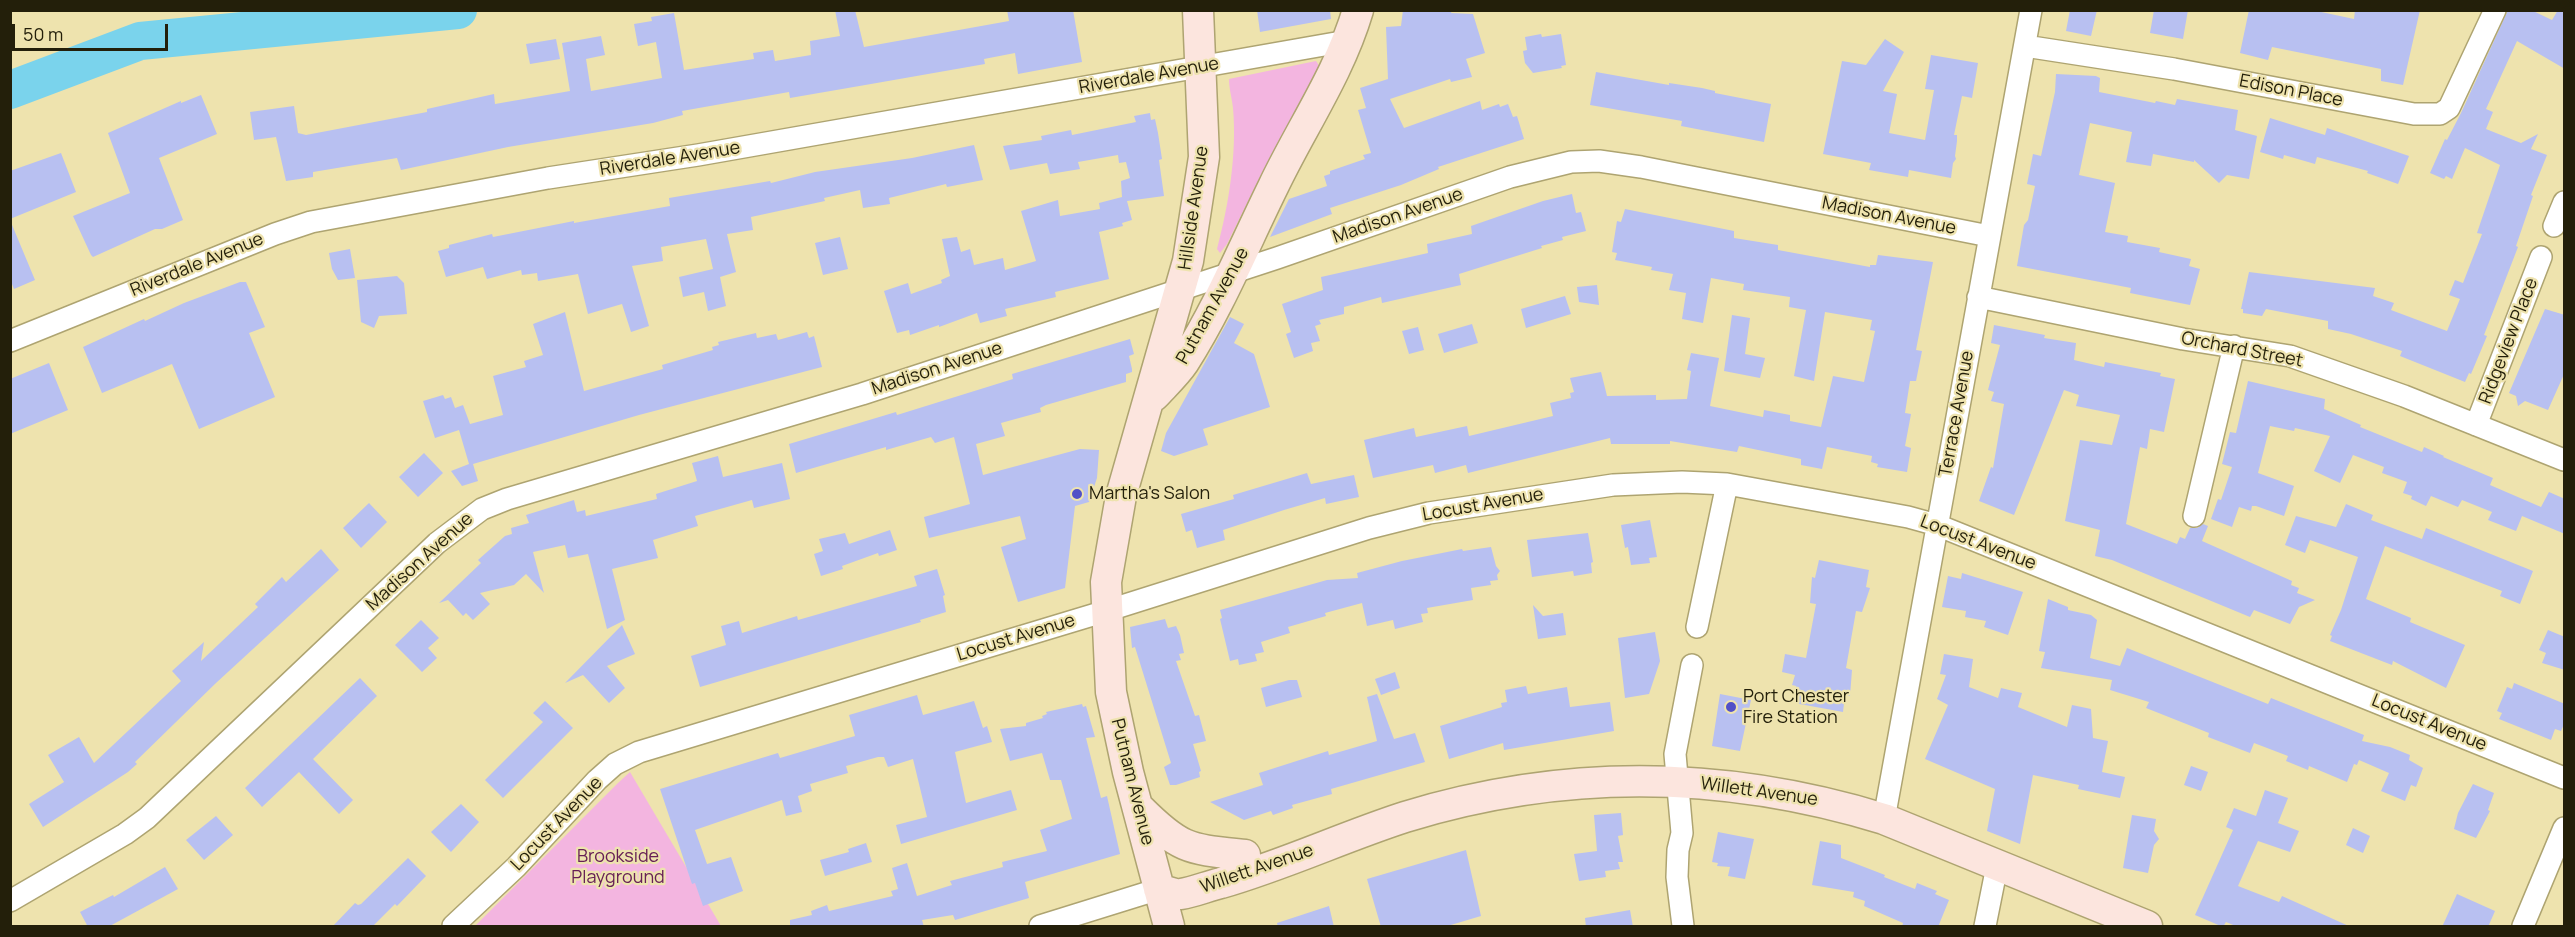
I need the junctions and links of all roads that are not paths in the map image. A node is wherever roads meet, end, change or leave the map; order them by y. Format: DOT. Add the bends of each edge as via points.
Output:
graph roads {
  1 [pos="1198,10"];
  2 [pos="1358,10"];
  3 [pos="2031,10"];
  4 [pos="2494,10"];
  5 [pos="1347,41"];
  6 [pos="2025,46"];
  7 [pos="1201,66"];
  8 [pos="2565,202"];
  9 [pos="2554,226"];
  10 [pos="1989,236"];
  11 [pos="2541,257"];
  12 [pos="1233,273"];
  13 [pos="1181,290"];
  14 [pos="1978,297"];
  15 [pos="10,341"];
  16 [pos="2234,346"];
  17 [pos="1150,401"];
  18 [pos="2476,425"];
  19 [pos="2565,460"];
  20 [pos="1727,484"];
  21 [pos="2194,516"];
  22 [pos="1937,525"];
  23 [pos="1106,611"];
  24 [pos="1697,627"];
  25 [pos="1692,665"];
  26 [pos="2565,778"];
  27 [pos="1678,782"];
  28 [pos="1138,808"];
  29 [pos="1884,819"];
  30 [pos="2565,828"];
  31 [pos="1354,835"];
  32 [pos="1245,855"];
  33 [pos="1997,866"];
  34 [pos="1159,889"];
  35 [pos="10,901"];
  36 [pos="453,927"];
  37 [pos="1040,927"];
  38 [pos="1169,927"];
  39 [pos="1683,927"];
  40 [pos="1985,927"];
  41 [pos="2147,927"];
  42 [pos="2523,927"];
  1 -- 7 [label="street, Hillside Avenue"];
  2 -- 5 [label="street, Putnam Avenue"];
  3 -- 6 [label="street, Terrace Avenue"];
  4 -- 6 [label="street, Edison Place" via="2449,108 2440,114 2414,114 2174,69"];
  5 -- 7 [label="street, Riverdale Avenue"];
  5 -- 12 [label="street, Putnam Avenue"];
  6 -- 10 [label="street, Terrace Avenue"];
  7 -- 13 [label="street, Hillside Avenue" via="1204,157"];
  7 -- 15 [label="street, Riverdale Avenue" via="311,222"];
  8 -- 9 [label="street"];
  10 -- 12 [label="street, Madison Avenue" via="1641,167 1571,162 1510,177"];
  10 -- 14 [label="street, Terrace Avenue"];
  11 -- 18 [label="street, Ridgeview Place"];
  12 -- 13 [label="street, Madison Avenue"];
  12 -- 17 [label="street, Putnam Avenue" via="1183,364"];
  13 -- 17 [label="street, Hillside Avenue"];
  13 -- 35 [label="street, Madison Avenue" via="862,394 482,509 438,543 147,818"];
  14 -- 16 [label="street, Orchard Street"];
  14 -- 22 [label="street, Terrace Avenue"];
  16 -- 18 [label="street, Orchard Street" via="2290,356"];
  16 -- 21 [label="street"];
  17 -- 23 [label="street, Putnam Avenue" via="1121,496 1106,582"];
  18 -- 19 [label="street, Orchard Street"];
  20 -- 22 [label="street, Locust Avenue" via="1908,516"];
  20 -- 23 [label="street, Locust Avenue" via="1613,485 1429,513"];
  20 -- 24 [label="street"];
  22 -- 26 [label="street, Locust Avenue"];
  22 -- 29 [label="street, Terrace Avenue"];
  23 -- 28 [label="street, Putnam Avenue" via="1111,693"];
  23 -- 36 [label="street, Locust Avenue" via="639,752 615,764 597,780 516,867"];
  25 -- 27 [label="street" via="1675,754"];
  27 -- 29 [label="street, Willett Avenue" via="1812,798"];
  27 -- 31 [label="street, Willett Avenue" via="1598,781 1536,787 1406,817"];
  27 -- 39 [label="street" via="1682,833 1677,877"];
  28 -- 32 [label="street" via="1179,843 1200,851"];
  28 -- 34 [label="street, Putnam Avenue"];
  29 -- 33 [label="street, Willett Avenue"];
  30 -- 42 [label="street"];
  31 -- 32 [label="street, Willett Avenue"];
  31 -- 34 [label="street, Willett Avenue" via="1250,875 1180,894"];
  32 -- 34 [label="street, Willett Avenue" via="1175,875"];
  33 -- 40 [label="street"];
  33 -- 41 [label="street, Willett Avenue"];
  34 -- 37 [label="street, Willett Avenue"];
  34 -- 38 [label="street, Putnam Avenue"];
}
